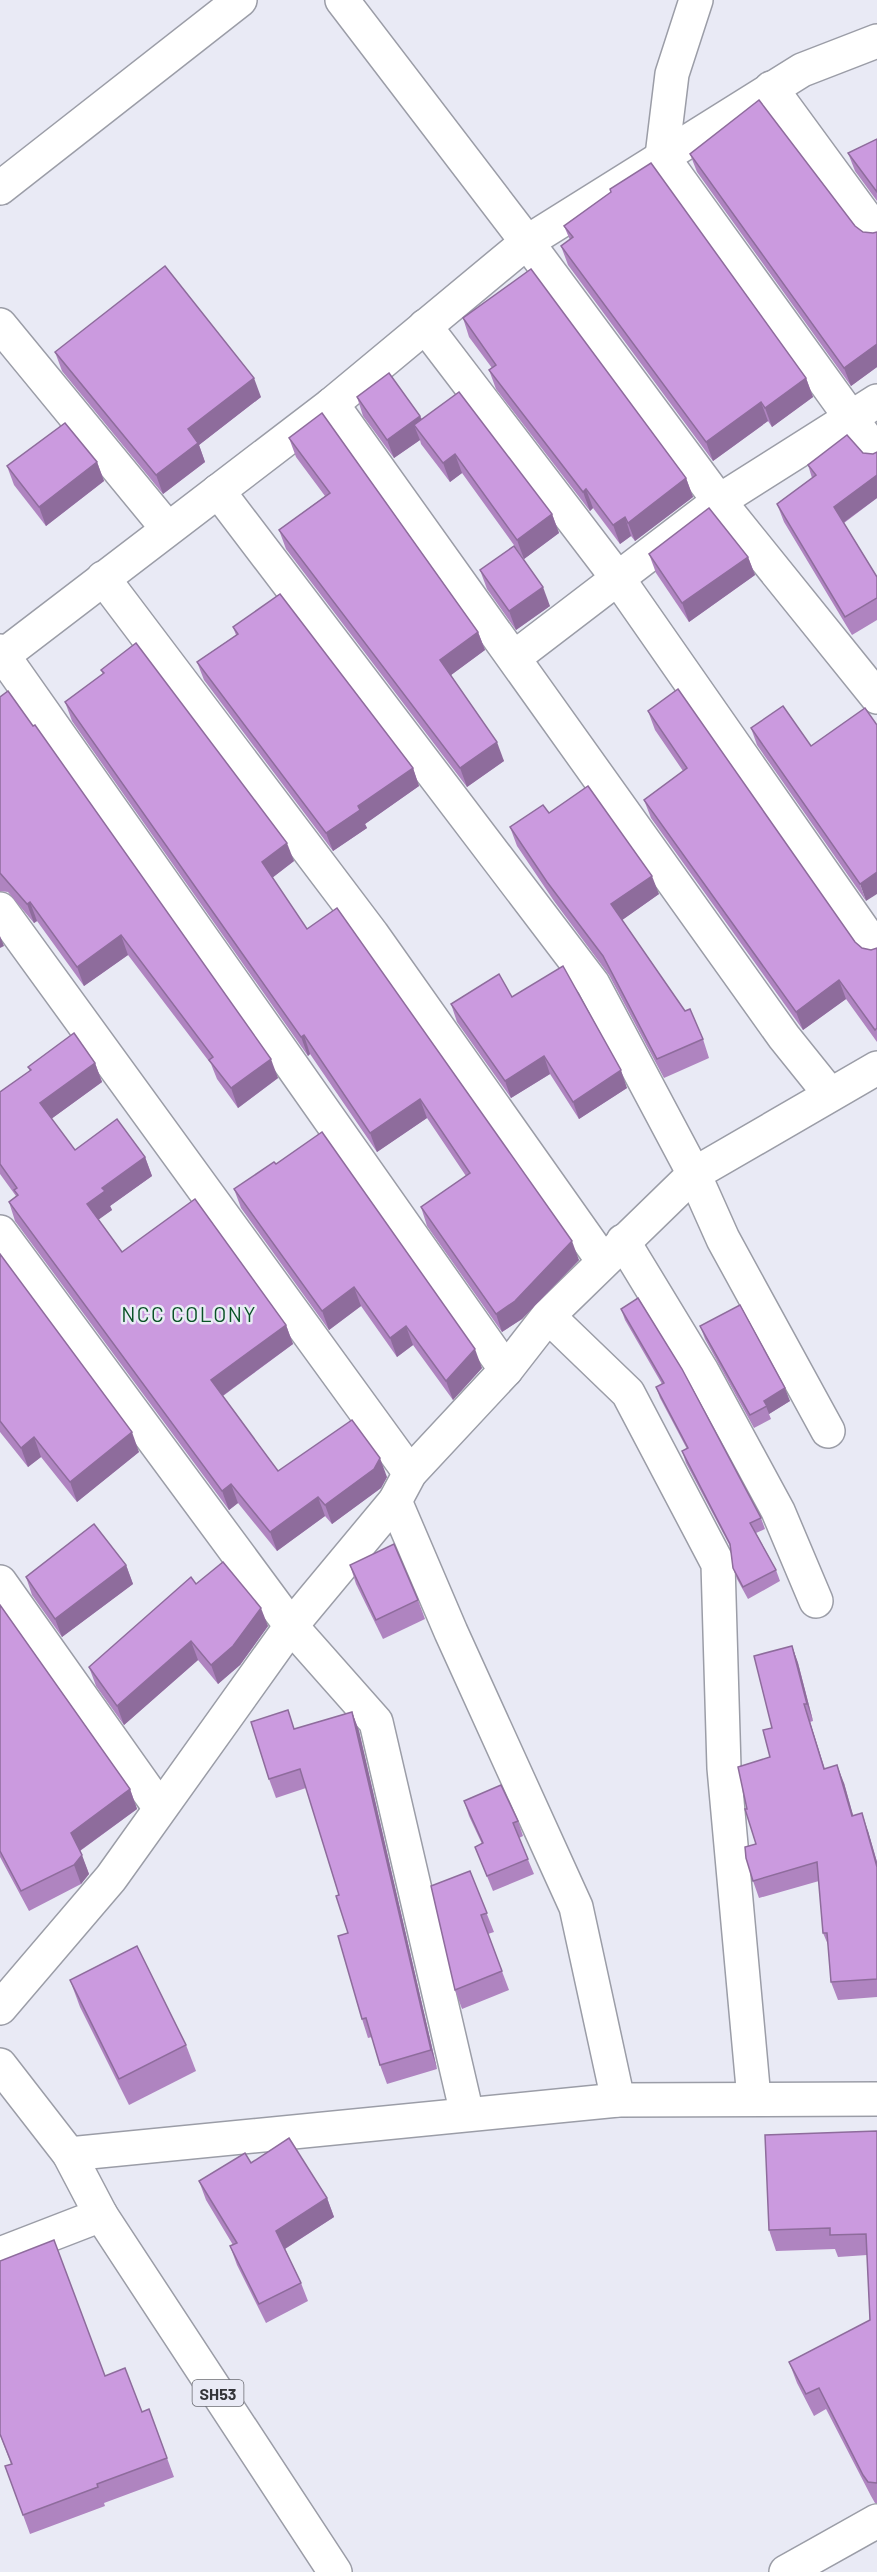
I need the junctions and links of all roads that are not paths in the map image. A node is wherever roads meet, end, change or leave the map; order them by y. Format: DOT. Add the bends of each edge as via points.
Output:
graph roads {
  1 [pos="240,0"];
  2 [pos="342,0"];
  3 [pos="696,0"];
  4 [pos="877,41"];
  5 [pos="771,88"];
  6 [pos="662,156"];
  7 [pos="0,188"];
  8 [pos="877,233"];
  9 [pos="527,242"];
  10 [pos="0,325"];
  11 [pos="425,326"];
  12 [pos="332,404"];
  13 [pos="864,409"];
  14 [pos="877,454"];
  15 [pos="218,490"];
  16 [pos="719,501"];
  17 [pos="167,528"];
  18 [pos="103,578"];
  19 [pos="619,580"];
  20 [pos="1,654"];
  21 [pos="515,657"];
  22 [pos="877,697"];
  23 [pos="0,909"];
  24 [pos="877,950"];
  25 [pos="877,1068"];
  26 [pos="829,1094"];
  27 [pos="694,1174"];
  28 [pos="0,1232"];
  29 [pos="613,1251"];
  30 [pos="548,1316"];
  31 [pos="506,1370"];
  32 [pos="828,1431"];
  33 [pos="410,1473"];
  34 [pos="395,1501"];
  35 [pos="0,1582"];
  36 [pos="816,1602"];
  37 [pos="291,1626"];
  38 [pos="160,1808"];
  39 [pos="0,2008"];
  40 [pos="0,2065"];
  41 [pos="754,2099"];
  42 [pos="877,2099"];
  43 [pos="618,2100"];
  44 [pos="467,2114"];
  45 [pos="69,2154"];
  46 [pos="101,2215"];
  47 [pos="0,2254"];
  48 [pos="877,2520"];
  49 [pos="335,2572"];
  50 [pos="786,2572"];
  1 -- 7 [label="street"];
  2 -- 9 [label="street"];
  3 -- 6 [label="street" via="672,74"];
  4 -- 5 [label="street" via="802,70"];
  5 -- 6 [label="street"];
  5 -- 8 [label="street"];
  6 -- 9 [label="street"];
  6 -- 13 [label="street"];
  9 -- 11 [label="street"];
  9 -- 16 [label="street"];
  10 -- 17 [label="street"];
  11 -- 12 [label="street"];
  11 -- 19 [label="street"];
  12 -- 15 [label="street"];
  12 -- 21 [label="street"];
  13 -- 14 [label="street"];
  13 -- 16 [label="street"];
  15 -- 17 [label="street"];
  15 -- 27 [label="street" via="594,984"];
  16 -- 19 [label="street"];
  16 -- 22 [label="street"];
  17 -- 18 [label="street"];
  18 -- 20 [label="street"];
  18 -- 29 [label="street"];
  19 -- 21 [label="street"];
  19 -- 24 [label="street"];
  20 -- 31 [label="street"];
  21 -- 26 [label="street" via="784,1037"];
  23 -- 33 [label="street"];
  25 -- 26 [label="street"];
  26 -- 27 [label="street"];
  27 -- 29 [label="street"];
  27 -- 32 [label="street" via="723,1239"];
  28 -- 37 [label="street"];
  29 -- 30 [label="street"];
  29 -- 36 [label="street" via="702,1371 778,1511"];
  30 -- 31 [label="street"];
  30 -- 41 [label="street" via="628,1393 718,1564 724,1768"];
  31 -- 33 [label="street"];
  33 -- 34 [label="street"];
  34 -- 37 [label="street"];
  34 -- 43 [label="street" via="576,1907"];
  35 -- 38 [label="street"];
  37 -- 38 [label="street"];
  37 -- 44 [label="street" via="376,1722"];
  38 -- 39 [label="street" via="111,1878"];
  40 -- 45 [label="street, SH53"];
  41 -- 42 [label="street"];
  41 -- 43 [label="street"];
  43 -- 44 [label="street"];
  44 -- 45 [label="street"];
  45 -- 46 [label="street, SH53"];
  46 -- 47 [label="street"];
  46 -- 49 [label="street, SH53"];
  48 -- 50 [label="street"];
}
